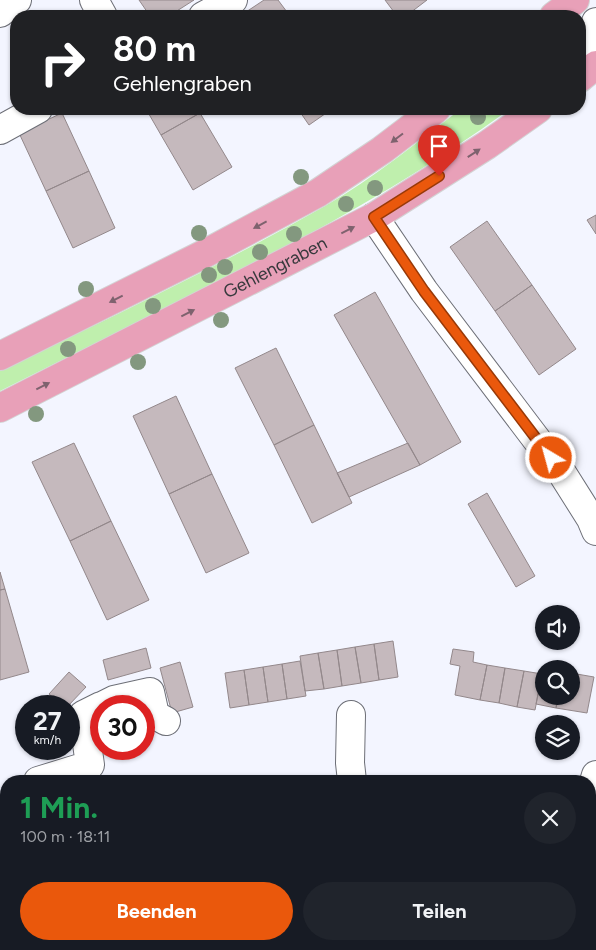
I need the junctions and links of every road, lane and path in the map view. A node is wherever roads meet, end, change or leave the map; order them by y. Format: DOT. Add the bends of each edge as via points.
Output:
graph roads {
  1 [pos="17,0"];
  2 [pos="233,0"];
  3 [pos="576,0"];
  4 [pos="214,10"];
  5 [pos="562,10"];
  6 [pos="0,13"];
  7 [pos="596,22"];
  8 [pos="596,49"];
  9 [pos="596,65"];
  10 [pos="586,73"];
  11 [pos="27,115"];
  12 [pos="428,115"];
  13 [pos="530,115"];
  14 [pos="0,130"];
  15 [pos="374,217"];
  16 [pos="0,356"];
  17 [pos="0,408"];
  18 [pos="596,531"];
  19 [pos="136,695"];
  20 [pos="151,695"];
  21 [pos="90,712"];
  22 [pos="155,715"];
  23 [pos="351,715"];
  24 [pos="166,721"];
  25 [pos="58,775"];
  26 [pos="351,775"];
  1 -- 6 [label="street"];
  2 -- 4 [label="street"];
  3 -- 5 [label="main road"];
  7 -- 8 [label="street" via="593,34"];
  9 -- 10 [label="main road"];
  11 -- 14 [label="street"];
  12 -- 16 [label="main road, one-way" via="318,193"];
  15 -- 13 [label="main road, Gehlengraben, one-way"];
  17 -- 15 [label="main road, Gehlengraben, one-way"];
  15 -- 18 [label="street" via="424,291 562,473"];
  19 -- 20 [label="street" via="150,692"];
  21 -- 25 [label="street" via="83,715 90,765"];
  22 -- 24 [label="street"];
  23 -- 26 [label="street"];
}
